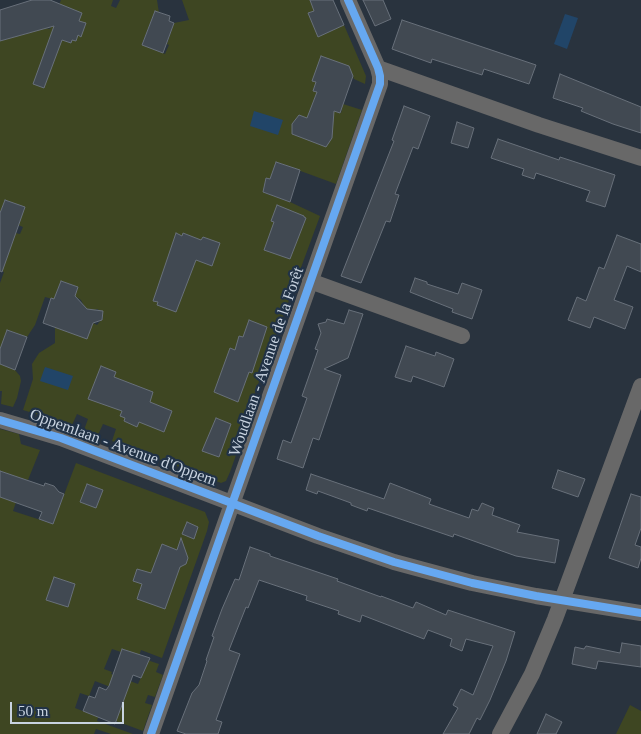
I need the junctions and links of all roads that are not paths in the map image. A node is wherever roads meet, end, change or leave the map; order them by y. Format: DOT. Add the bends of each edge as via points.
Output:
graph roads {
  1 [pos="348,0"];
  2 [pos="378,68"];
  3 [pos="641,158"];
  4 [pos="310,281"];
  5 [pos="462,336"];
  6 [pos="641,386"];
  7 [pos="0,420"];
  8 [pos="232,503"];
  9 [pos="562,602"];
  10 [pos="641,613"];
  11 [pos="151,734"];
  12 [pos="500,734"];
  1 -- 2 [label="street, Woudlaan - Avenue de la Forêt"];
  2 -- 3 [label="street"];
  2 -- 4 [label="street, Woudlaan - Avenue de la Forêt" via="380,84"];
  4 -- 5 [label="street, Woudlaan - Avenue de la Forêt"];
  4 -- 8 [label="street, Woudlaan - Avenue de la Forêt"];
  6 -- 9 [label="street"];
  7 -- 8 [label="street, Oppemlaan - Avenue d'Oppem" via="61,438"];
  8 -- 9 [label="street, Oppemlaan - Avenue d'Oppem" via="394,562"];
  8 -- 11 [label="street, Woudlaan - Avenue de la Forêt"];
  9 -- 10 [label="street, Oppemlaan - Avenue d'Oppem"];
  9 -- 12 [label="street" via="532,674"];
}
